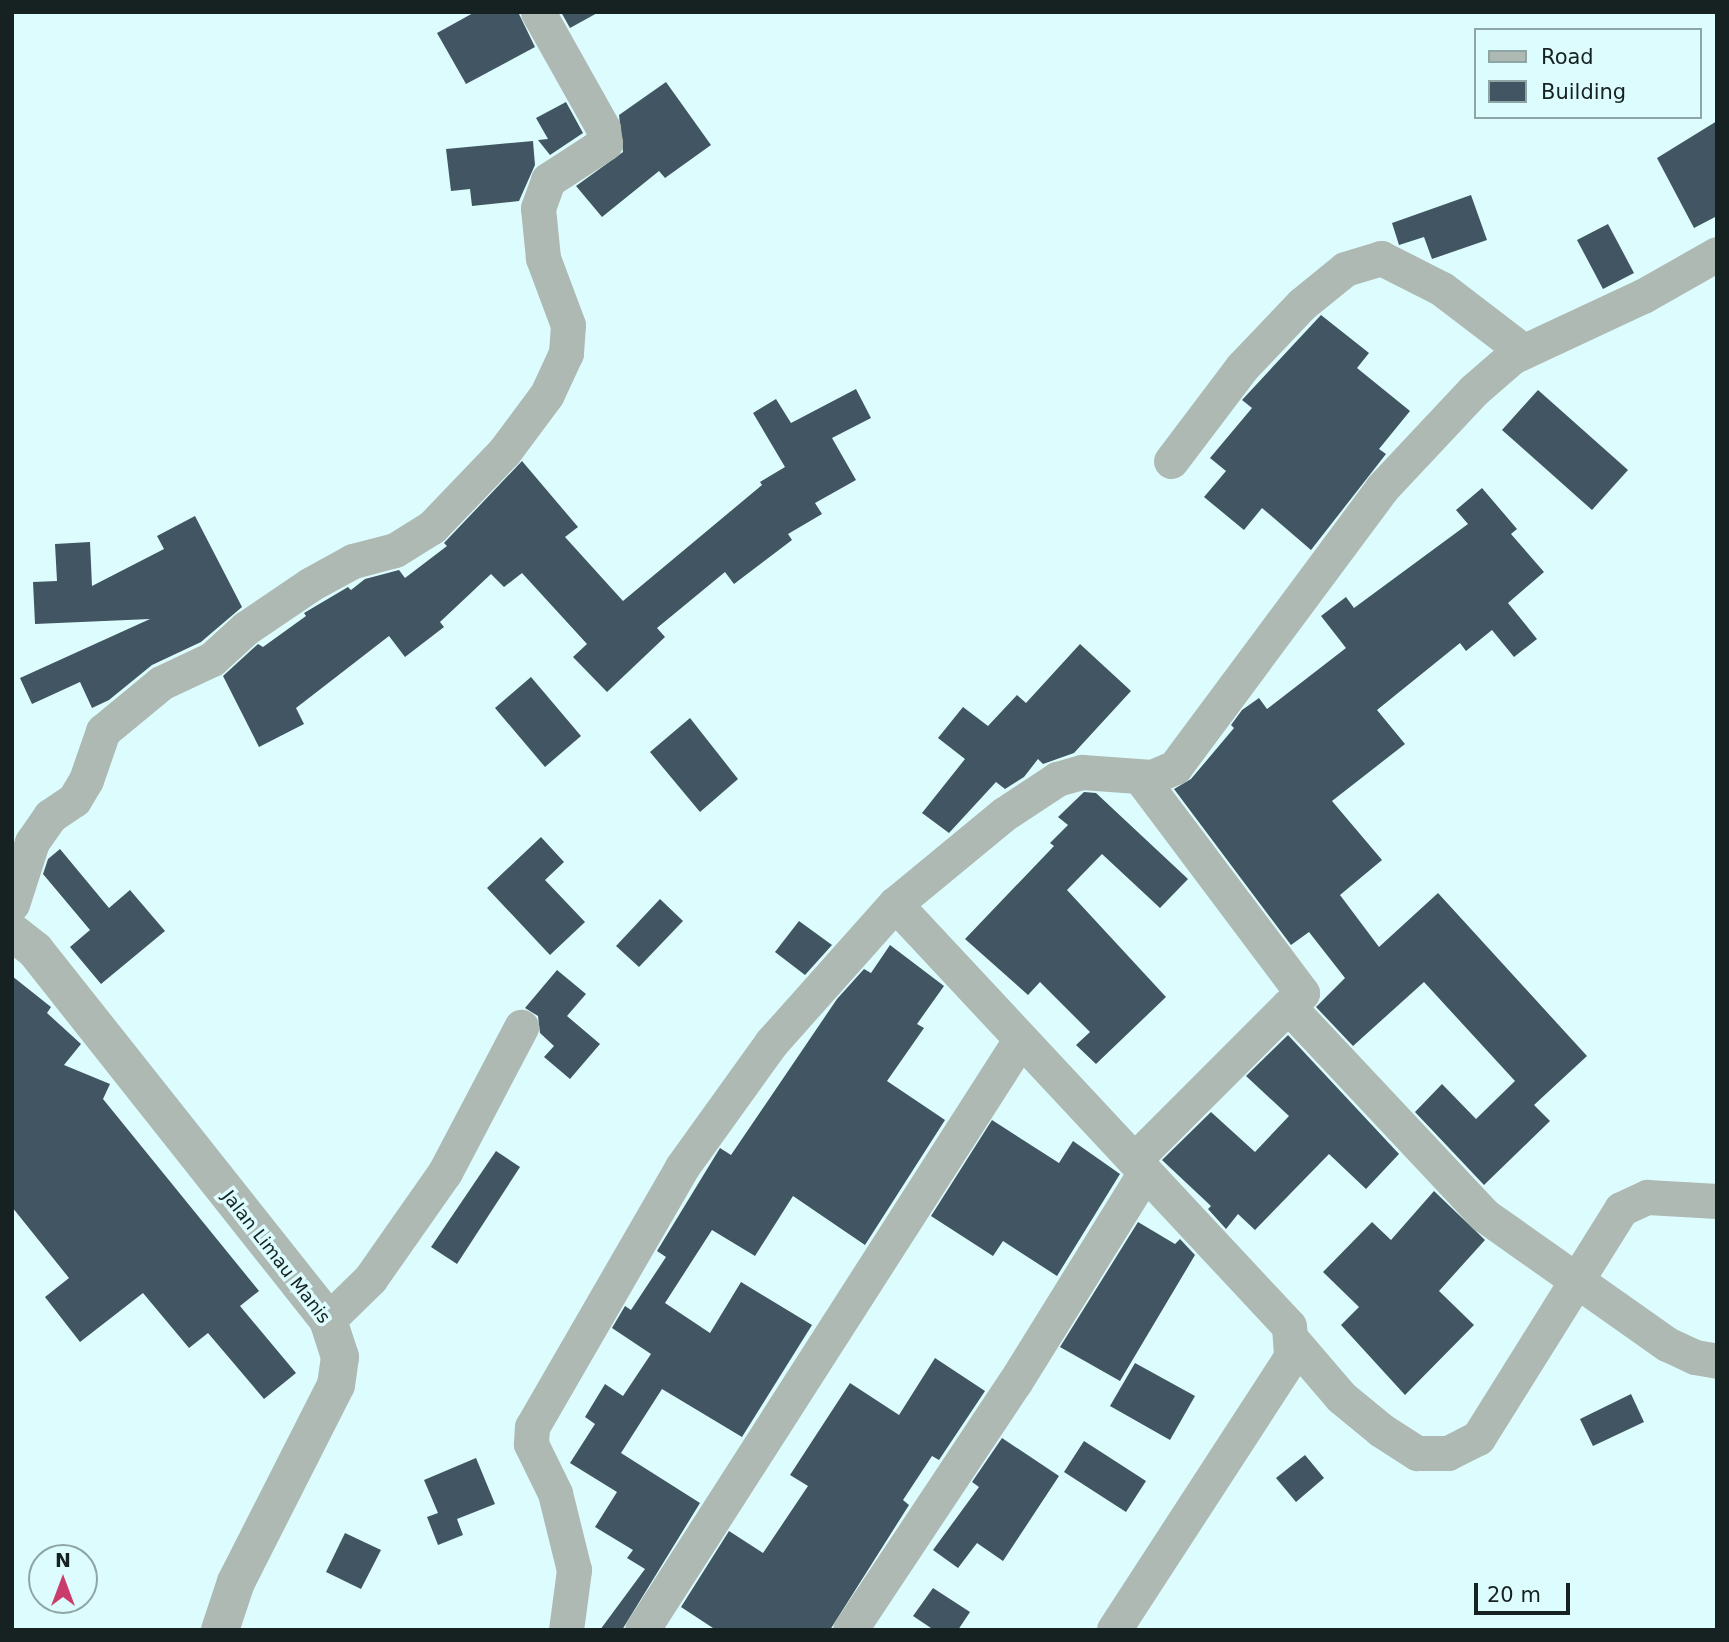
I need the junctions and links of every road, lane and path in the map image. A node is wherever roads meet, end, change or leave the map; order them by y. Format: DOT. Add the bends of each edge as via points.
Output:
graph roads {
  1 [pos="538,12"];
  2 [pos="1717,254"];
  3 [pos="1523,351"];
  4 [pos="1171,461"];
  5 [pos="1140,777"];
  6 [pos="12,904"];
  7 [pos="895,904"];
  8 [pos="12,932"];
  9 [pos="1288,1006"];
  10 [pos="521,1027"];
  11 [pos="1020,1040"];
  12 [pos="1140,1166"];
  13 [pos="1717,1200"];
  14 [pos="1576,1282"];
  15 [pos="328,1320"];
  16 [pos="1293,1341"];
  17 [pos="1717,1361"];
  18 [pos="220,1630"];
  19 [pos="566,1630"];
  20 [pos="642,1630"];
  21 [pos="850,1630"];
  22 [pos="1114,1630"];
  1 -- 6 [label="street" via="595,113 606,143 548,180 538,208 543,258 568,325 566,354 547,394 504,452 432,527 395,550 353,561 311,584 246,628 212,659 162,683 103,731 74,800 50,816 32,842"];
  2 -- 3 [label="street" via="1643,296"];
  3 -- 4 [label="street" via="1442,289 1381,258 1345,269 1302,304 1242,367"];
  3 -- 5 [label="street" via="1474,390 1382,488 1185,758 1164,774"];
  5 -- 7 [label="street" via="1082,772 1057,779 974,834"];
  5 -- 9 [label="street" via="1302,993"];
  7 -- 11 [label="street"];
  7 -- 19 [label="street" via="820,985 727,1101 682,1167 537,1414 531,1444 555,1493 574,1570"];
  8 -- 15 [label="street, Jalan Limau Manis" via="35,950"];
  9 -- 12 [label="street"];
  9 -- 14 [label="street" via="1484,1215"];
  10 -- 15 [label="street" via="445,1172 370,1279"];
  11 -- 12 [label="street"];
  11 -- 20 [label="street"];
  12 -- 16 [label="street" via="1251,1280 1289,1326"];
  12 -- 21 [label="street" via="1015,1382"];
  13 -- 14 [label="street" via="1647,1197 1621,1209"];
  14 -- 16 [label="street" via="1478,1438 1448,1453 1417,1453 1381,1430 1341,1397"];
  14 -- 17 [label="street" via="1667,1343 1695,1357"];
  15 -- 18 [label="street, Jalan Limau Manis" via="340,1357 336,1385 236,1582"];
  16 -- 22 [label="street" via="1291,1357"];
}
